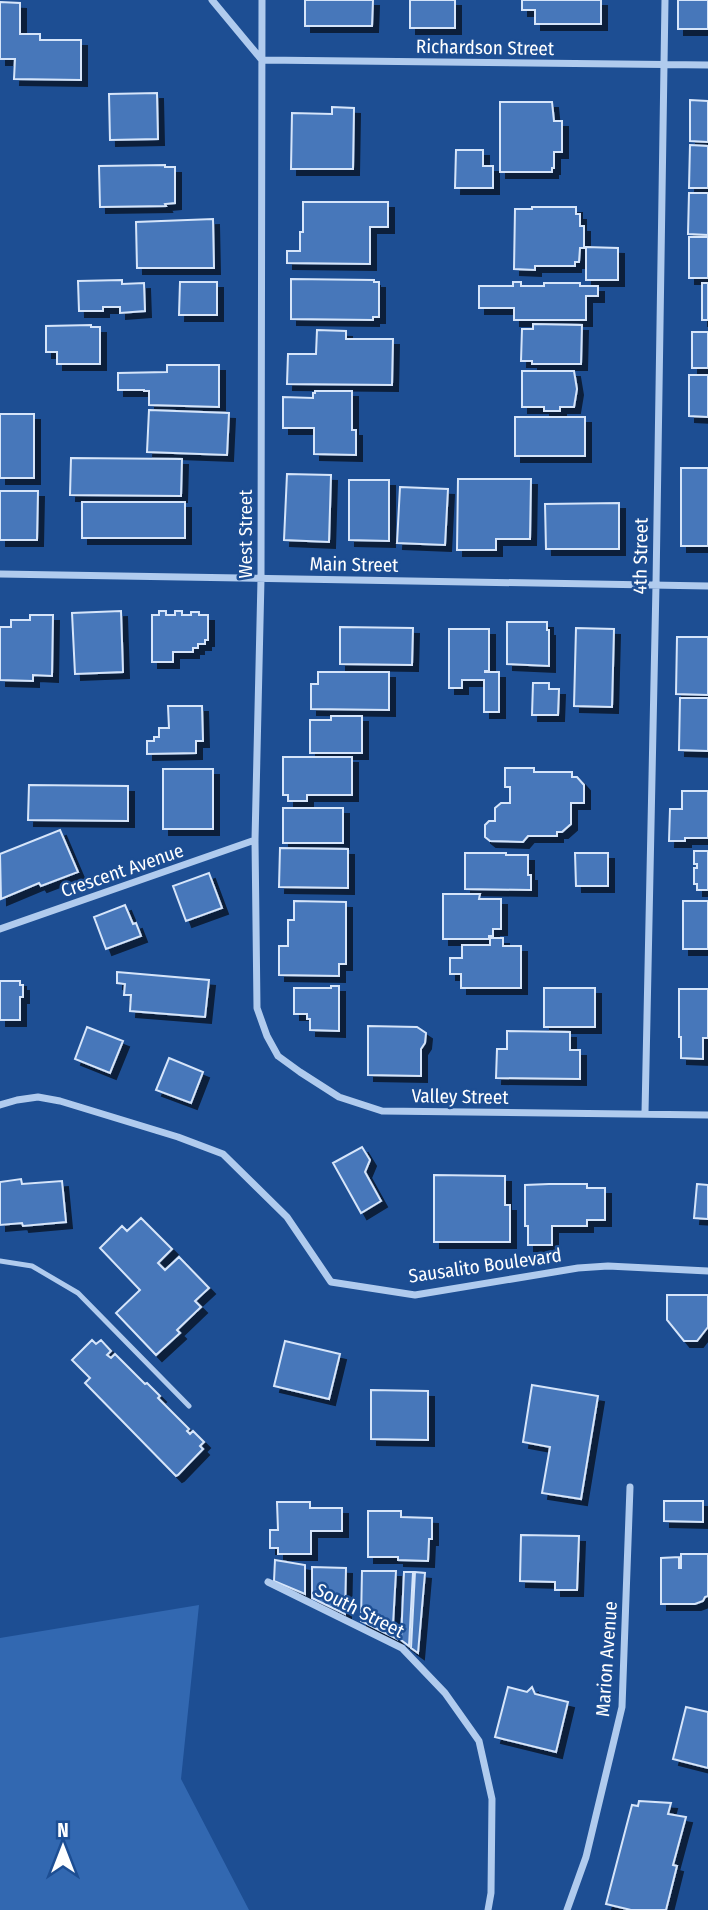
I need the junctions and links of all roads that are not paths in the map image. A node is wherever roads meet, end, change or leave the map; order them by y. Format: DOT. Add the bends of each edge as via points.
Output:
graph roads {
  1 [pos="212,0"];
  2 [pos="262,0"];
  3 [pos="665,0"];
  4 [pos="262,60"];
  5 [pos="664,65"];
  6 [pos="708,65"];
  7 [pos="0,574"];
  8 [pos="261,579"];
  9 [pos="656,585"];
  10 [pos="708,586"];
  11 [pos="255,840"];
  12 [pos="0,929"];
  13 [pos="257,1008"];
  14 [pos="0,1105"];
  15 [pos="645,1113"];
  16 [pos="708,1115"];
  17 [pos="0,1261"];
  18 [pos="708,1271"];
  19 [pos="189,1406"];
  20 [pos="630,1487"];
  21 [pos="268,1582"];
  22 [pos="488,1910"];
  23 [pos="567,1910"];
  1 -- 4 [label="street"];
  2 -- 4 [label="street, West Street"];
  3 -- 5 [label="street, 4th Street"];
  4 -- 5 [label="street, Richardson Street"];
  4 -- 8 [label="street, West Street"];
  5 -- 6 [label="street, Richardson Street"];
  5 -- 9 [label="street, 4th Street"];
  7 -- 8 [label="street, Main Street"];
  8 -- 9 [label="street, Main Street"];
  8 -- 11 [label="street, West Street"];
  9 -- 10 [label="street, Main Street"];
  9 -- 15 [label="street, 4th Street"];
  11 -- 12 [label="street, Crescent Avenue"];
  11 -- 13 [label="street, West Street"];
  13 -- 15 [label="street, Valley Street" via="278,1056 339,1097 382,1111"];
  14 -- 18 [label="street, Sausalito Boulevard" via="38,1097 60,1101 223,1154 287,1217 331,1282 415,1295 578,1268"];
  15 -- 16 [label="street, Valley Street"];
  17 -- 19 [label="lane" via="32,1266 78,1293"];
  20 -- 23 [label="street, Marion Avenue" via="622,1707 586,1857"];
  21 -- 22 [label="street, South Street" via="402,1648 445,1693 479,1741 492,1799"];
}
